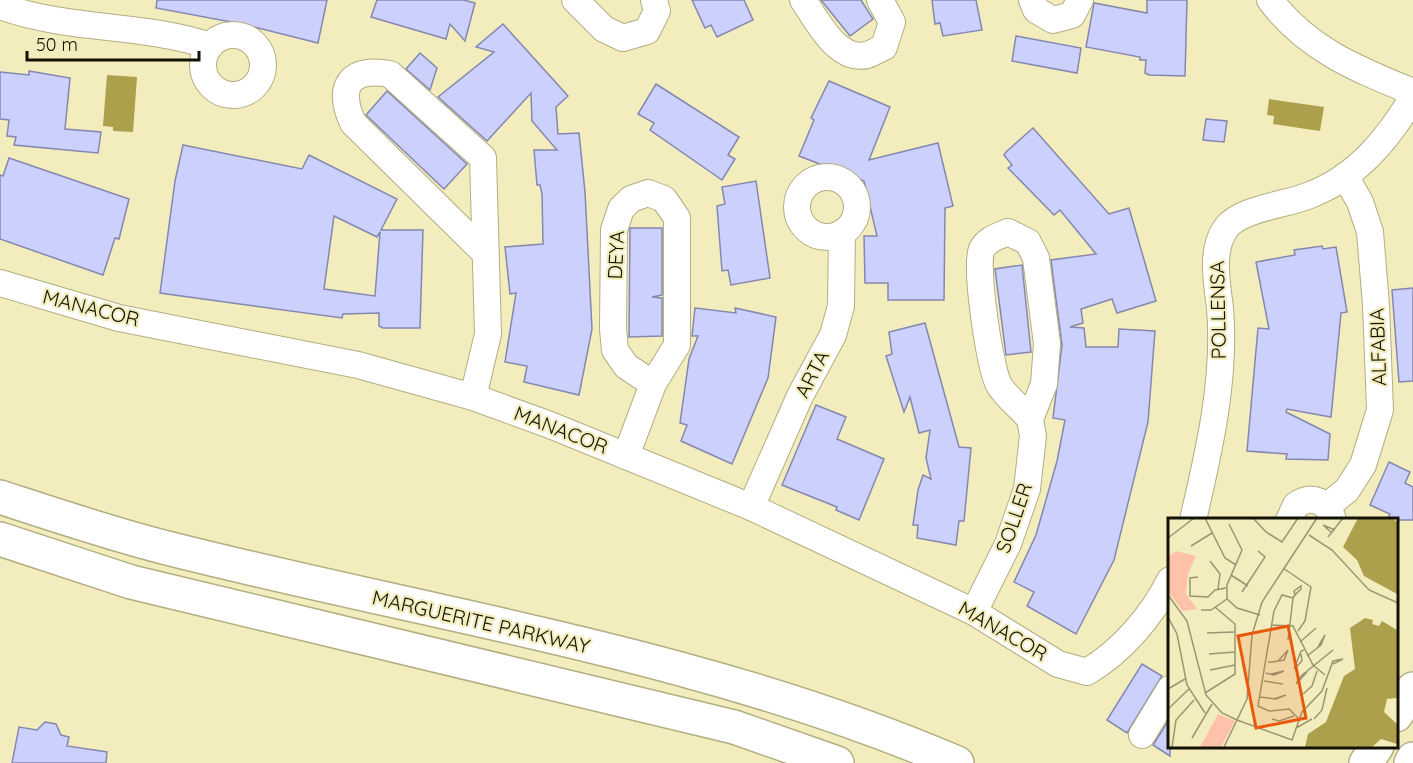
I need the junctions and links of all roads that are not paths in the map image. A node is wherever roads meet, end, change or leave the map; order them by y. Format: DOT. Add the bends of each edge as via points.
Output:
graph roads {
  1 [pos="574,0"];
  2 [pos="654,0"];
  3 [pos="803,0"];
  4 [pos="880,0"];
  5 [pos="1032,0"];
  6 [pos="1080,0"];
  7 [pos="1270,0"];
  8 [pos="0,6"];
  9 [pos="210,46"];
  10 [pos="1413,92"];
  11 [pos="1413,97"];
  12 [pos="1345,176"];
  13 [pos="842,233"];
  14 [pos="484,252"];
  15 [pos="0,283"];
  16 [pos="653,384"];
  17 [pos="473,397"];
  18 [pos="1030,419"];
  19 [pos="626,456"];
  20 [pos="0,497"];
  21 [pos="751,507"];
  22 [pos="1330,513"];
  23 [pos="1193,518"];
  24 [pos="1289,518"];
  25 [pos="0,539"];
  26 [pos="1168,587"];
  27 [pos="974,612"];
  28 [pos="1413,689"];
  29 [pos="1168,692"];
  30 [pos="1398,712"];
  31 [pos="1142,735"];
  32 [pos="1376,748"];
  33 [pos="1413,759"];
  34 [pos="837,763"];
  35 [pos="957,763"];
  36 [pos="1366,763"];
  37 [pos="1410,763"];
  1 -- 2 [label="street" via="604,29 623,38 647,31 657,11"];
  3 -- 4 [label="street" via="832,41 851,54 866,55 884,47 892,22"];
  5 -- 6 [label="street" via="1036,10 1053,20 1072,15"];
  7 -- 10 [label="street" via="1313,44"];
  8 -- 9 [label="street" via="61,22 177,35"];
  11 -- 12 [label="street, POLLENSA" via="1394,129"];
  12 -- 22 [label="street, ALFABIA" via="1360,202 1370,232 1380,410 1363,465"];
  12 -- 23 [label="street, POLLENSA" via="1312,195 1236,219 1226,229 1217,252 1218,385"];
  13 -- 21 [label="street, ARTA" via="841,306 833,334 800,396"];
  14 -- 14 [label="street" via="483,159 390,74 370,71 357,75 346,90 345,105 353,123"];
  14 -- 17 [label="street" via="488,334"];
  15 -- 17 [label="street, MANACOR" via="119,318 358,365"];
  16 -- 16 [label="street, DEYA" via="677,345 677,218 664,199 648,193 631,199 621,209 614,230 614,329 615,350 626,366"];
  16 -- 19 [label="street, DEYA"];
  17 -- 19 [label="street, MANACOR"];
  18 -- 18 [label="street" via="1044,384 1047,344 1036,258 1028,242 1008,232 992,238 982,250 979,268 999,385"];
  18 -- 27 [label="street, SOLLER" via="1033,436 1027,489 1008,544"];
  19 -- 21 [label="street, MANACOR"];
  20 -- 35 [label="main road, MARGUERITE PARKWAY" via="165,548 675,667 776,696"];
  21 -- 27 [label="street, MANACOR"];
  22 -- 24 [label="street" via="1315,499 1301,501"];
  25 -- 34 [label="main road" via="131,582 734,727"];
  26 -- 27 [label="street, MANACOR" via="1110,658 1087,672 1058,664"];
  28 -- 30 [label="main road"];
  29 -- 31 [label="street"];
  32 -- 36 [label="main road"];
  33 -- 37 [label="main road"];
}
